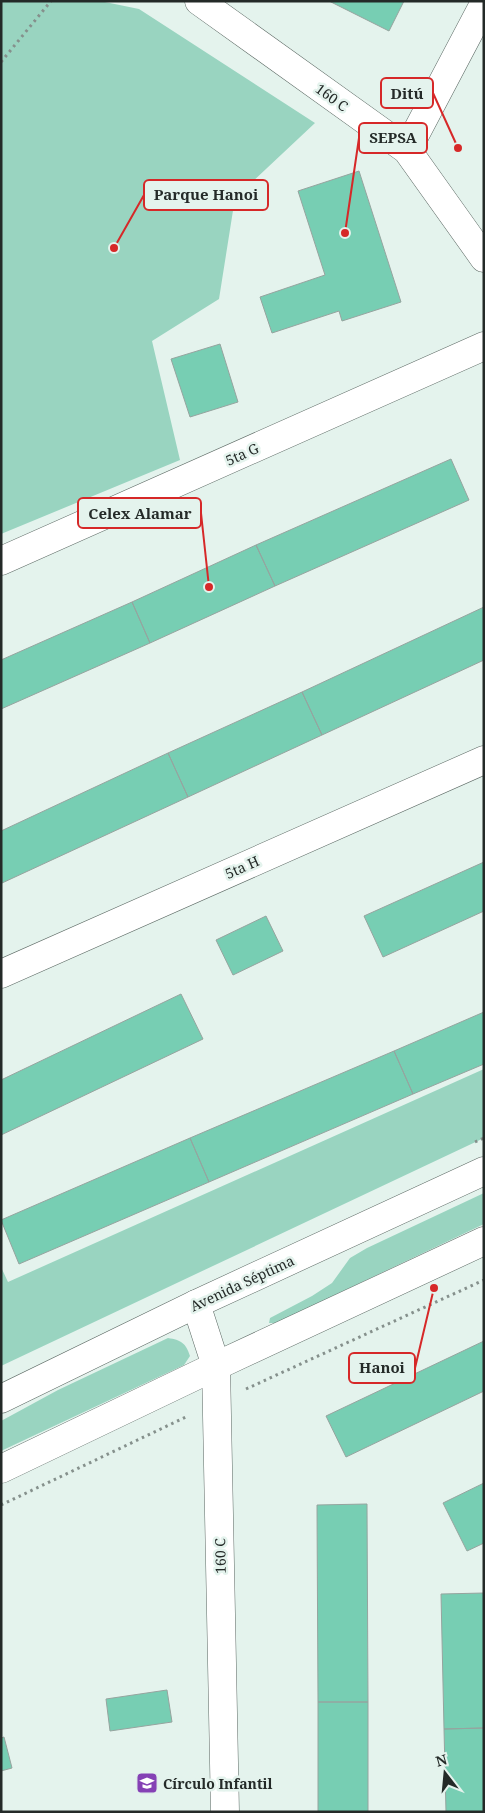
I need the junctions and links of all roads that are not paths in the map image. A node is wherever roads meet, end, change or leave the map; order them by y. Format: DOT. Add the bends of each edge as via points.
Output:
graph roads {
  1 [pos="198,1"];
  2 [pos="484,4"];
  3 [pos="407,150"];
  4 [pos="484,258"];
  5 [pos="484,346"];
  6 [pos="1,561"];
  7 [pos="484,760"];
  8 [pos="1,974"];
  9 [pos="484,1171"];
  10 [pos="484,1241"];
  11 [pos="196,1304"];
  12 [pos="216,1366"];
  13 [pos="1,1399"];
  14 [pos="1,1469"];
  15 [pos="225,1812"];
  1 -- 3 [label="street, 160 C"];
  2 -- 3 [label="street"];
  3 -- 4 [label="street, 160 C"];
  5 -- 6 [label="street, 5ta G"];
  7 -- 8 [label="street, 5ta H"];
  9 -- 11 [label="street, Avenida Séptima"];
  10 -- 12 [label="street"];
  11 -- 12 [label="street, 160 C"];
  11 -- 13 [label="street, Avenida Séptima"];
  12 -- 14 [label="street"];
  12 -- 15 [label="street, 160 C"];
}
